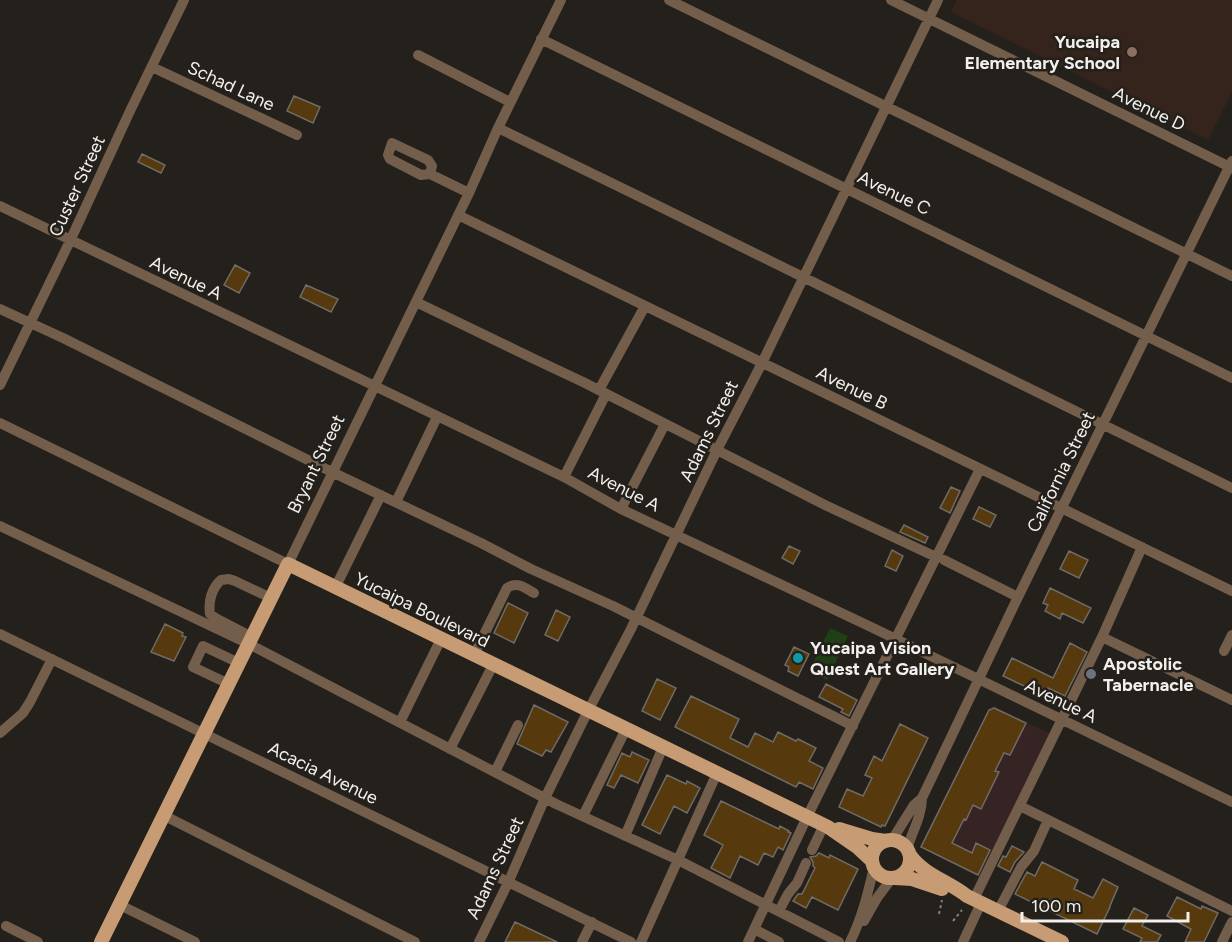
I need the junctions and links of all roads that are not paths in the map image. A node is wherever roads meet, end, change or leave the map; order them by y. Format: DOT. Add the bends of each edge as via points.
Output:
graph roads {
  1 [pos="184,0"];
  2 [pos="561,0"];
  3 [pos="669,0"];
  4 [pos="891,0"];
  5 [pos="938,0"];
  6 [pos="929,19"];
  7 [pos="541,39"];
  8 [pos="418,55"];
  9 [pos="152,67"];
  10 [pos="510,102"];
  11 [pos="886,106"];
  12 [pos="498,128"];
  13 [pos="297,135"];
  14 [pos="1231,165"];
  15 [pos="430,174"];
  16 [pos="846,188"];
  17 [pos="469,193"];
  18 [pos="0,206"];
  19 [pos="458,215"];
  20 [pos="70,241"];
  21 [pos="1186,254"];
  22 [pos="1232,276"];
  23 [pos="802,277"];
  24 [pos="416,302"];
  25 [pos="645,306"];
  26 [pos="0,309"];
  27 [pos="30,323"];
  28 [pos="1146,335"];
  29 [pos="762,363"];
  30 [pos="1232,378"];
  31 [pos="0,385"];
  32 [pos="374,386"];
  33 [pos="603,392"];
  34 [pos="437,417"];
  35 [pos="0,423"];
  36 [pos="665,424"];
  37 [pos="1103,424"];
  38 [pos="717,450"];
  39 [pos="980,469"];
  40 [pos="332,472"];
  41 [pos="564,477"];
  42 [pos="1232,488"];
  43 [pos="381,495"];
  44 [pos="396,502"];
  45 [pos="621,509"];
  46 [pos="1062,509"];
  47 [pos="0,526"];
  48 [pos="677,534"];
  49 [pos="1143,547"];
  50 [pos="940,558"];
  51 [pos="288,564"];
  52 [pos="335,588"];
  53 [pos="1232,591"];
  54 [pos="534,593"];
  55 [pos="1018,597"];
  56 [pos="271,598"];
  57 [pos="636,619"];
  58 [pos="0,634"];
  59 [pos="1232,635"];
  60 [pos="1102,637"];
  61 [pos="441,639"];
  62 [pos="896,639"];
  63 [pos="250,641"];
  64 [pos="1224,651"];
  65 [pos="474,655"];
  66 [pos="52,659"];
  67 [pos="239,663"];
  68 [pos="493,665"];
  69 [pos="978,680"];
  70 [pos="229,684"];
  71 [pos="1232,700"];
  72 [pos="588,711"];
  73 [pos="1061,720"];
  74 [pos="400,722"];
  75 [pos="518,724"];
  76 [pos="853,726"];
  77 [pos="626,729"];
  78 [pos="0,733"];
  79 [pos="205,733"];
  80 [pos="663,747"];
  81 [pos="450,749"];
  82 [pos="495,772"];
  83 [pos="717,773"];
  84 [pos="545,798"];
  85 [pos="922,798"];
  86 [pos="1232,802"];
  87 [pos="1020,806"];
  88 [pos="163,815"];
  89 [pos="583,816"];
  90 [pos="807,817"];
  91 [pos="1048,820"];
  92 [pos="826,826"];
  93 [pos="625,836"];
  94 [pos="889,840"];
  95 [pos="812,850"];
  96 [pos="909,852"];
  97 [pos="678,860"];
  98 [pos="806,863"];
  99 [pos="873,864"];
  100 [pos="894,878"];
  101 [pos="508,883"];
  102 [pos="974,899"];
  103 [pos="118,904"];
  104 [pos="766,905"];
  105 [pos="779,911"];
  106 [pos="998,911"];
  107 [pos="1232,911"];
  108 [pos="592,922"];
  109 [pos="1232,922"];
  110 [pos="6,926"];
  111 [pos="857,928"];
  112 [pos="754,929"];
  113 [pos="616,939"];
  114 [pos="38,942"];
  115 [pos="100,942"];
  116 [pos="195,942"];
  117 [pos="415,942"];
  118 [pos="479,942"];
  119 [pos="582,942"];
  120 [pos="631,942"];
  121 [pos="641,942"];
  122 [pos="747,942"];
  123 [pos="779,942"];
  124 [pos="839,942"];
  125 [pos="850,942"];
  126 [pos="963,942"];
  127 [pos="1062,942"];
  128 [pos="1222,942"];
  1 -- 9 [label="street, Custer Street"];
  2 -- 7 [label="street, Bryant Street"];
  3 -- 11 [label="street"];
  4 -- 6 [label="street, Avenue D"];
  5 -- 6 [label="street, Adams Street"];
  6 -- 11 [label="street, Adams Street"];
  6 -- 14 [label="street, Avenue D"];
  7 -- 10 [label="street, Bryant Street"];
  7 -- 16 [label="street, Avenue C"];
  8 -- 10 [label="street"];
  9 -- 13 [label="street, Schad Lane"];
  9 -- 20 [label="street, Custer Street"];
  10 -- 12 [label="street, Bryant Street"];
  11 -- 16 [label="street, Adams Street"];
  11 -- 21 [label="street"];
  12 -- 17 [label="street, Bryant Street"];
  12 -- 23 [label="street"];
  14 -- 21 [label="street, California Street"];
  15 -- 17 [label="street"];
  16 -- 23 [label="street, Adams Street"];
  16 -- 28 [label="street, Avenue C"];
  17 -- 19 [label="street, Bryant Street"];
  18 -- 20 [label="street, Avenue A"];
  19 -- 24 [label="street, Bryant Street"];
  19 -- 25 [label="street, Avenue B"];
  20 -- 27 [label="street, Custer Street"];
  20 -- 32 [label="street, Avenue A"];
  21 -- 22 [label="street"];
  21 -- 28 [label="street, California Street"];
  23 -- 29 [label="street, Adams Street"];
  23 -- 37 [label="street"];
  24 -- 32 [label="street, Bryant Street"];
  24 -- 33 [label="street"];
  25 -- 29 [label="street, Avenue B"];
  25 -- 33 [label="street"];
  26 -- 27 [label="street"];
  27 -- 31 [label="street, Custer Street"];
  27 -- 40 [label="street"];
  28 -- 30 [label="street, Avenue C"];
  28 -- 37 [label="street, California Street"];
  29 -- 38 [label="street, Adams Street"];
  29 -- 39 [label="street, Avenue B"];
  32 -- 34 [label="street, Avenue A"];
  32 -- 40 [label="street, Bryant Street"];
  33 -- 36 [label="street"];
  33 -- 41 [label="street"];
  34 -- 41 [label="street, Avenue A"];
  34 -- 44 [label="street"];
  35 -- 51 [label="street, Yucaipa Boulevard"];
  36 -- 38 [label="street"];
  36 -- 45 [label="street"];
  37 -- 42 [label="street"];
  37 -- 46 [label="street, California Street"];
  38 -- 48 [label="street, Adams Street"];
  38 -- 50 [label="street"];
  39 -- 46 [label="street, Avenue B"];
  39 -- 50 [label="street"];
  40 -- 43 [label="street"];
  40 -- 51 [label="street, Bryant Street"];
  41 -- 45 [label="street, Avenue A"];
  43 -- 44 [label="street"];
  43 -- 52 [label="street"];
  44 -- 57 [label="street"];
  45 -- 48 [label="street, Avenue A"];
  46 -- 49 [label="street, Avenue B"];
  46 -- 55 [label="street, California Street"];
  47 -- 63 [label="street"];
  48 -- 57 [label="street, Adams Street"];
  48 -- 62 [label="street, Avenue A"];
  49 -- 53 [label="street, Avenue B"];
  49 -- 60 [label="street"];
  50 -- 55 [label="street"];
  50 -- 62 [label="street"];
  51 -- 52 [label="main road, Yucaipa Boulevard"];
  51 -- 56 [label="main road, Bryant Street"];
  52 -- 61 [label="main road, Yucaipa Boulevard"];
  54 -- 65 [label="street" via="517,584 507,588"];
  55 -- 69 [label="street, California Street"];
  56 -- 63 [label="main road, Bryant Street"];
  56 -- 63 [label="street" via="230,579 221,579 214,588 210,614"];
  57 -- 72 [label="street, Adams Street"];
  57 -- 76 [label="street"];
  58 -- 66 [label="street, Acacia Avenue"];
  59 -- 64 [label="street"];
  60 -- 71 [label="street"];
  60 -- 73 [label="street"];
  61 -- 65 [label="main road, Yucaipa Boulevard"];
  61 -- 74 [label="street"];
  62 -- 69 [label="street, Avenue A"];
  62 -- 76 [label="street"];
  63 -- 67 [label="main road, Bryant Street"];
  63 -- 74 [label="street"];
  65 -- 68 [label="main road, Yucaipa Boulevard"];
  66 -- 78 [label="street" via="23,713"];
  66 -- 79 [label="street, Acacia Avenue"];
  67 -- 70 [label="main road, Bryant Street"];
  67 -- 70 [label="street" via="203,646 193,667"];
  68 -- 72 [label="main road, Yucaipa Boulevard"];
  68 -- 81 [label="street"];
  69 -- 73 [label="street, Avenue A"];
  69 -- 85 [label="street, California Street"];
  70 -- 79 [label="main road, Bryant Street"];
  72 -- 77 [label="main road, Yucaipa Boulevard"];
  72 -- 84 [label="street, Adams Street"];
  73 -- 86 [label="street, Avenue A"];
  73 -- 87 [label="street"];
  74 -- 81 [label="street"];
  75 -- 82 [label="street"];
  76 -- 90 [label="street"];
  77 -- 80 [label="main road, Yucaipa Boulevard"];
  77 -- 89 [label="street"];
  79 -- 88 [label="main road, Bryant Street"];
  79 -- 101 [label="street, Acacia Avenue"];
  80 -- 83 [label="main road, Yucaipa Boulevard"];
  80 -- 93 [label="street"];
  81 -- 82 [label="street"];
  82 -- 84 [label="street"];
  83 -- 90 [label="main road, Yucaipa Boulevard"];
  83 -- 97 [label="street"];
  84 -- 89 [label="street"];
  84 -- 101 [label="street, Adams Street"];
  85 -- 94 [label="street, California Street"];
  85 -- 96 [label="street, California Street"];
  87 -- 91 [label="street"];
  87 -- 102 [label="street"];
  88 -- 103 [label="main road, Bryant Street"];
  88 -- 117 [label="street"];
  89 -- 93 [label="street"];
  90 -- 92 [label="main road, Yucaipa Boulevard"];
  90 -- 104 [label="street"];
  91 -- 106 [label="street"];
  91 -- 107 [label="street"];
  92 -- 94 [label="main road, Yucaipa Boulevard"];
  92 -- 95 [label="street"];
  92 -- 99 [label="main road, Yucaipa Boulevard" via="857,847"];
  93 -- 97 [label="street"];
  94 -- 96 [label="main road" via="901,843"];
  94 -- 99 [label="main road" via="875,849"];
  96 -- 100 [label="main road" via="906,872"];
  96 -- 102 [label="main road" via="923,870"];
  97 -- 104 [label="street"];
  97 -- 121 [label="street"];
  98 -- 105 [label="street"];
  99 -- 100 [label="main road" via="882,875"];
  99 -- 111 [label="street"];
  100 -- 102 [label="main road" via="912,879"];
  100 -- 111 [label="street"];
  101 -- 108 [label="street, Acacia Avenue"];
  101 -- 118 [label="street, Adams Street"];
  102 -- 106 [label="main road"];
  102 -- 126 [label="street"];
  103 -- 115 [label="main road, Bryant Street"];
  103 -- 116 [label="street"];
  104 -- 105 [label="street"];
  104 -- 112 [label="street"];
  105 -- 124 [label="street"];
  106 -- 127 [label="main road"];
  108 -- 113 [label="street, Acacia Avenue"];
  108 -- 119 [label="street"];
  109 -- 128 [label="street"];
  110 -- 114 [label="street"];
  111 -- 125 [label="street"];
  112 -- 122 [label="street"];
  112 -- 123 [label="street"];
  113 -- 120 [label="street, Acacia Avenue"];
}
